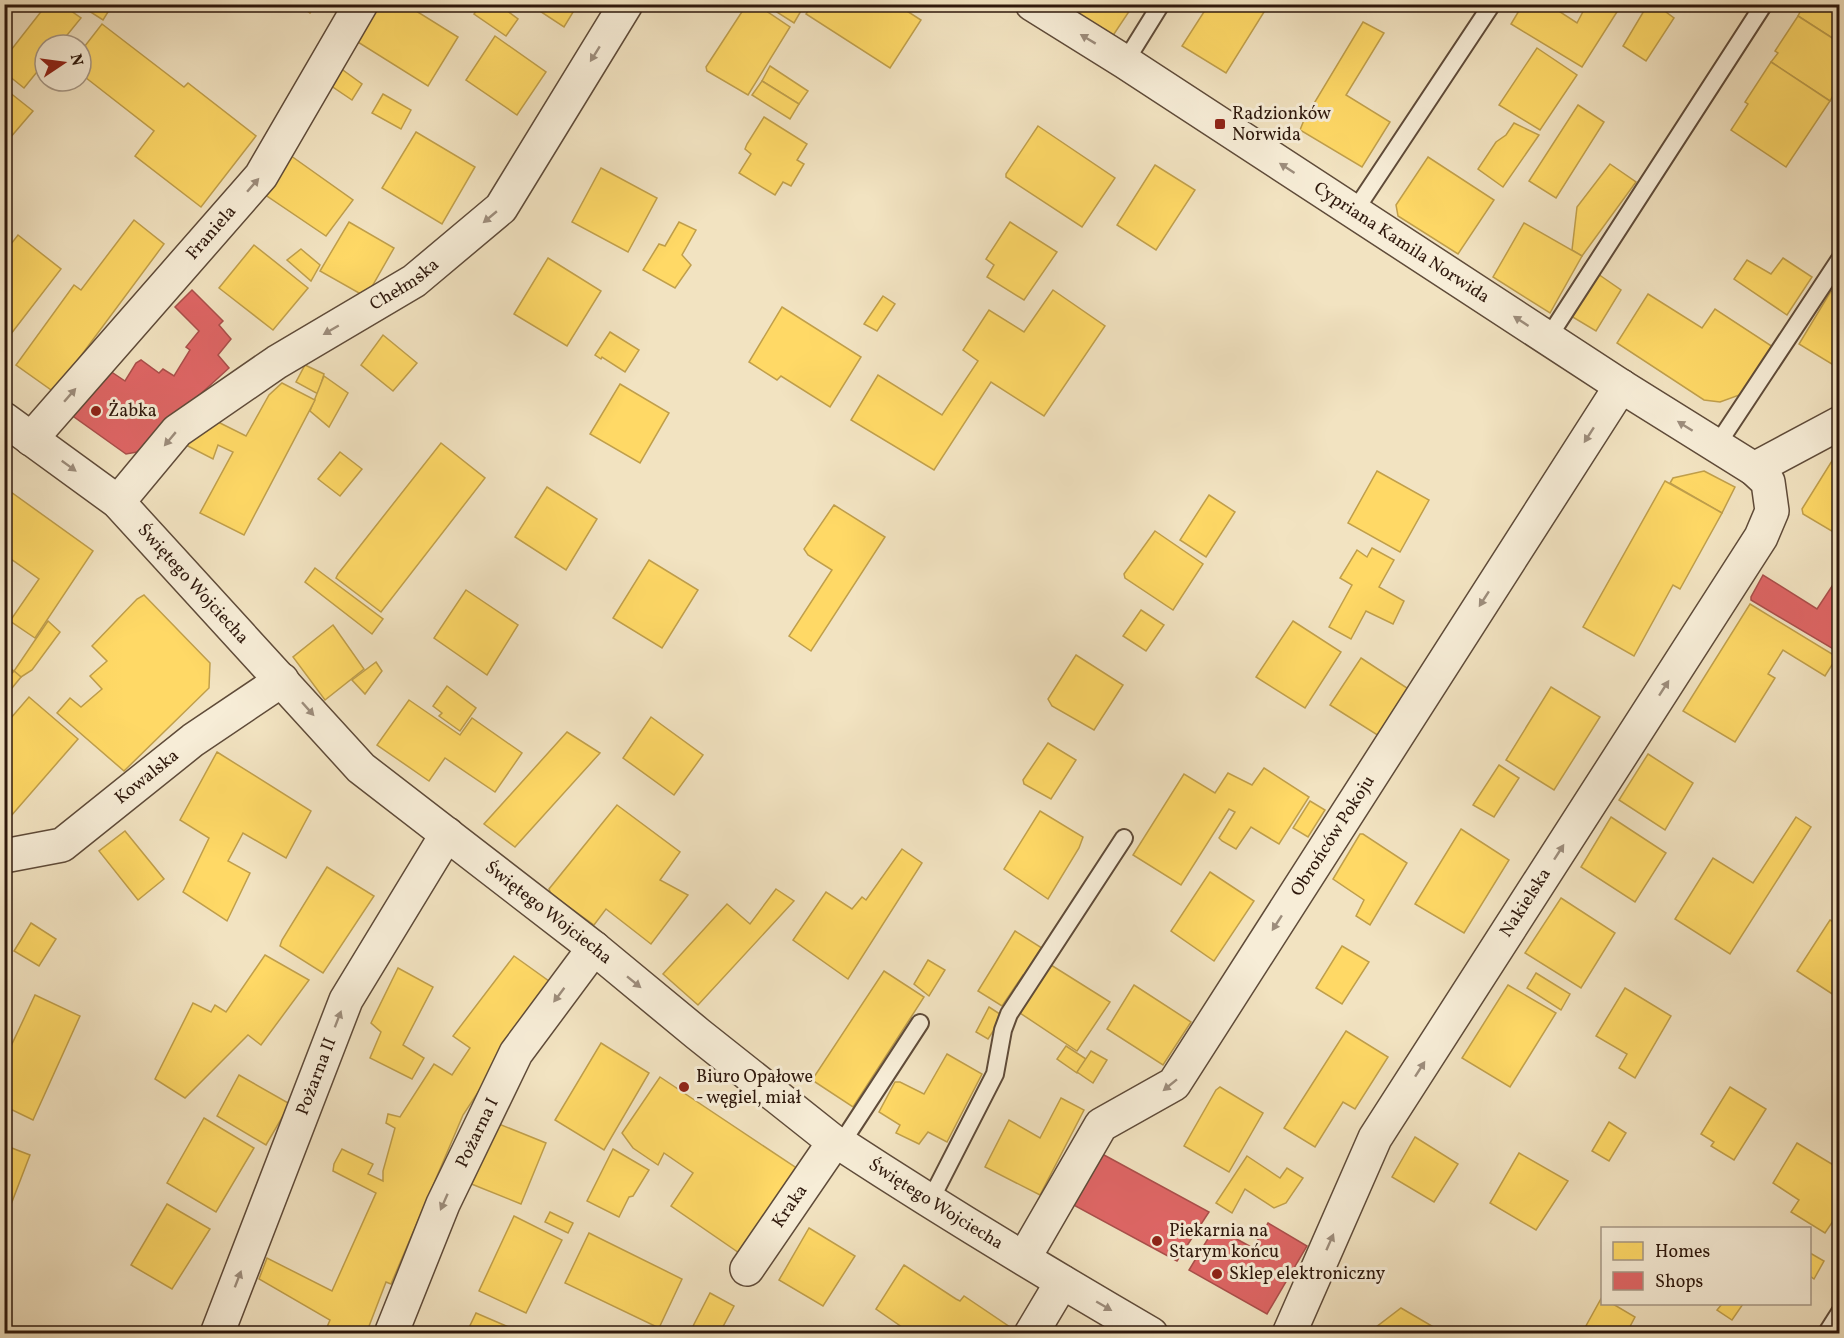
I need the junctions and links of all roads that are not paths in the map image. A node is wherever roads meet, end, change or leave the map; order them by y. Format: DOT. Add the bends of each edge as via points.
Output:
graph roads {
  1 [pos="361,4"];
  2 [pos="626,4"];
  3 [pos="1032,4"];
  4 [pos="1161,4"];
  5 [pos="1492,4"];
  6 [pos="1764,4"];
  7 [pos="1125,62"];
  8 [pos="1354,212"];
  9 [pos="1839,259"];
  10 [pos="1548,338"];
  11 [pos="1621,386"];
  12 [pos="4,419"];
  13 [pos="1839,423"];
  14 [pos="31,439"];
  15 [pos="1717,446"];
  16 [pos="1761,475"];
  17 [pos="118,502"];
  18 [pos="282,681"];
  19 [pos="447,834"];
  20 [pos="1124,838"];
  21 [pos="4,856"];
  22 [pos="594,948"];
  23 [pos="920,1023"];
  24 [pos="838,1143"];
  25 [pos="930,1201"];
  26 [pos="1024,1258"];
  27 [pos="747,1269"];
  28 [pos="1062,1282"];
  29 [pos="1839,1312"];
  30 [pos="217,1334"];
  31 [pos="391,1334"];
  32 [pos="1031,1334"];
  33 [pos="1151,1334"];
  34 [pos="1289,1334"];
  35 [pos="1826,1334"];
  14 -- 1 [label="street, Franiela, one-way" via="261,176"];
  2 -- 17 [label="street, Chełmska, one-way" via="501,208 414,281 277,362 177,431"];
  7 -- 3 [label="street, Cypriana Kamila Norwida, one-way"];
  4 -- 7 [label="lane"];
  5 -- 8 [label="lane"];
  6 -- 10 [label="lane"];
  8 -- 7 [label="street, Cypriana Kamila Norwida, one-way"];
  10 -- 8 [label="street, Cypriana Kamila Norwida, one-way"];
  9 -- 15 [label="lane"];
  10 -- 11 [label="street, Cypriana Kamila Norwida"];
  15 -- 11 [label="street, Cypriana Kamila Norwida, one-way"];
  11 -- 26 [label="street, Obrońców Pokoju, one-way" via="1174,1084 1101,1125"];
  12 -- 14 [label="street, Świętego Wojciecha"];
  13 -- 16 [label="street"];
  14 -- 17 [label="street, Świętego Wojciecha, one-way"];
  15 -- 16 [label="street, Cypriana Kamila Norwida"];
  34 -- 16 [label="street, Nakielska, one-way" via="1376,1138 1761,537 1772,511"];
  17 -- 18 [label="street, Świętego Wojciecha"];
  18 -- 19 [label="street, Świętego Wojciecha, one-way" via="361,768"];
  18 -- 21 [label="street, Kowalska" via="193,740 62,845"];
  19 -- 22 [label="street, Świętego Wojciecha"];
  30 -- 19 [label="street, Pożarna II, one-way" via="346,1000"];
  20 -- 25 [label="lane" via="1010,1014 1003,1029 995,1074"];
  22 -- 24 [label="street, Świętego Wojciecha, one-way"];
  22 -- 31 [label="street, Pożarna I, one-way" via="516,1053 443,1204"];
  23 -- 24 [label="lane"];
  24 -- 25 [label="street, Świętego Wojciecha"];
  24 -- 27 [label="street, Kraka"];
  25 -- 26 [label="street, Świętego Wojciecha"];
  26 -- 28 [label="street, Świętego Wojciecha"];
  28 -- 32 [label="street"];
  28 -- 33 [label="street, Świętego Wojciecha, one-way"];
  29 -- 35 [label="lane"];
}
